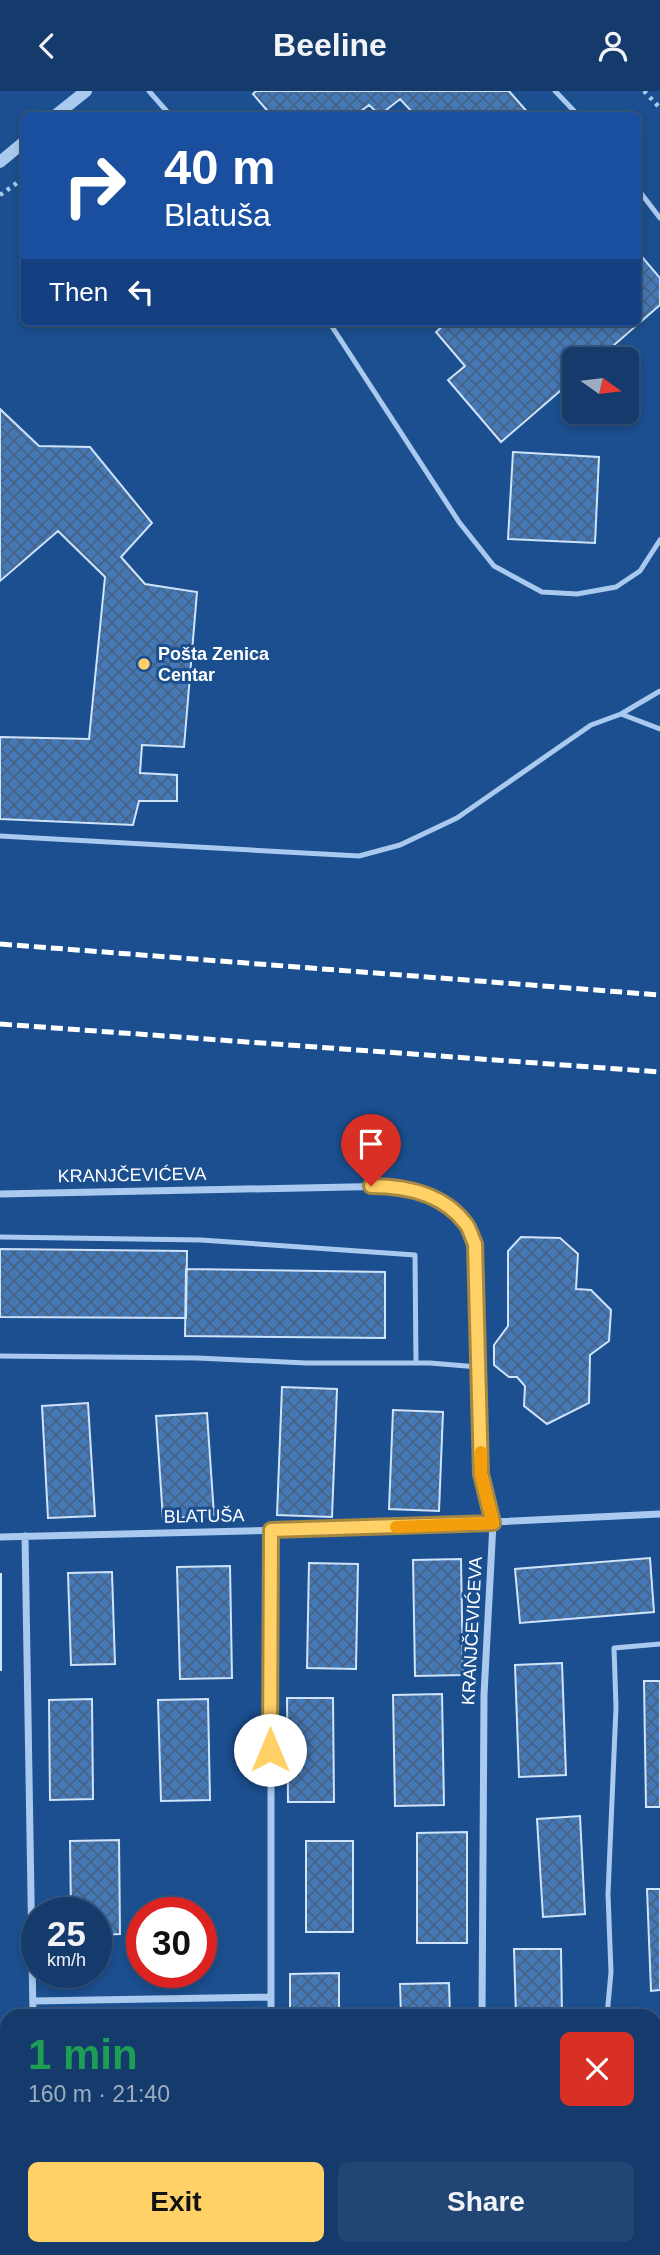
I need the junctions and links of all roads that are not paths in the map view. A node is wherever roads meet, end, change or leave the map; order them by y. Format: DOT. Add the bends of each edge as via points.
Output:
graph roads {
  1 [pos="86,91"];
  2 [pos="149,91"];
  3 [pos="555,91"];
  4 [pos="60,112"];
  5 [pos="167,112"];
  6 [pos="575,112"];
  7 [pos="21,144"];
  8 [pos="0,162"];
  9 [pos="641,193"];
  10 [pos="660,218"];
  11 [pos="332,326"];
  12 [pos="660,540"];
  13 [pos="660,691"];
  14 [pos="621,714"];
  15 [pos="660,729"];
  16 [pos="0,836"];
  17 [pos="0,1194"];
  18 [pos="0,1237"];
  19 [pos="0,1356"];
  20 [pos="415,1363"];
  21 [pos="478,1367"];
  22 [pos="660,1514"];
  23 [pos="493,1523"];
  24 [pos="271,1530"];
  25 [pos="26,1536"];
  26 [pos="0,1537"];
  27 [pos="660,1644"];
  28 [pos="269,1997"];
  29 [pos="33,2001"];
  30 [pos="33,2009"];
  31 [pos="270,2009"];
  32 [pos="482,2009"];
  33 [pos="608,2009"];
  1 -- 4 [label="street"];
  2 -- 5 [label="lane"];
  3 -- 6 [label="lane"];
  7 -- 8 [label="street"];
  9 -- 10 [label="lane"];
  11 -- 12 [label="lane" via="459,522 494,566 542,592 577,594 616,587 639,571"];
  13 -- 14 [label="lane"];
  14 -- 15 [label="lane"];
  14 -- 16 [label="lane" via="591,725 457,818 400,845 359,856"];
  17 -- 21 [label="street, KRANJČEVIĆEVA" via="398,1186 442,1201 466,1224 475,1244"];
  18 -- 20 [label="lane" via="201,1240 415,1255"];
  19 -- 20 [label="lane"];
  20 -- 21 [label="lane"];
  21 -- 23 [label="street, KRANJČEVIĆEVA" via="481,1474"];
  22 -- 23 [label="street, BLATUŠA"];
  23 -- 24 [label="street, BLATUŠA"];
  23 -- 32 [label="street, KRANJČEVIĆEVA" via="484,1695"];
  24 -- 25 [label="street, BLATUŠA"];
  24 -- 28 [label="street"];
  25 -- 26 [label="street, BLATUŠA"];
  25 -- 29 [label="street"];
  27 -- 33 [label="lane" via="614,1648"];
  28 -- 29 [label="street"];
  28 -- 31 [label="street"];
  29 -- 30 [label="street"];
}
